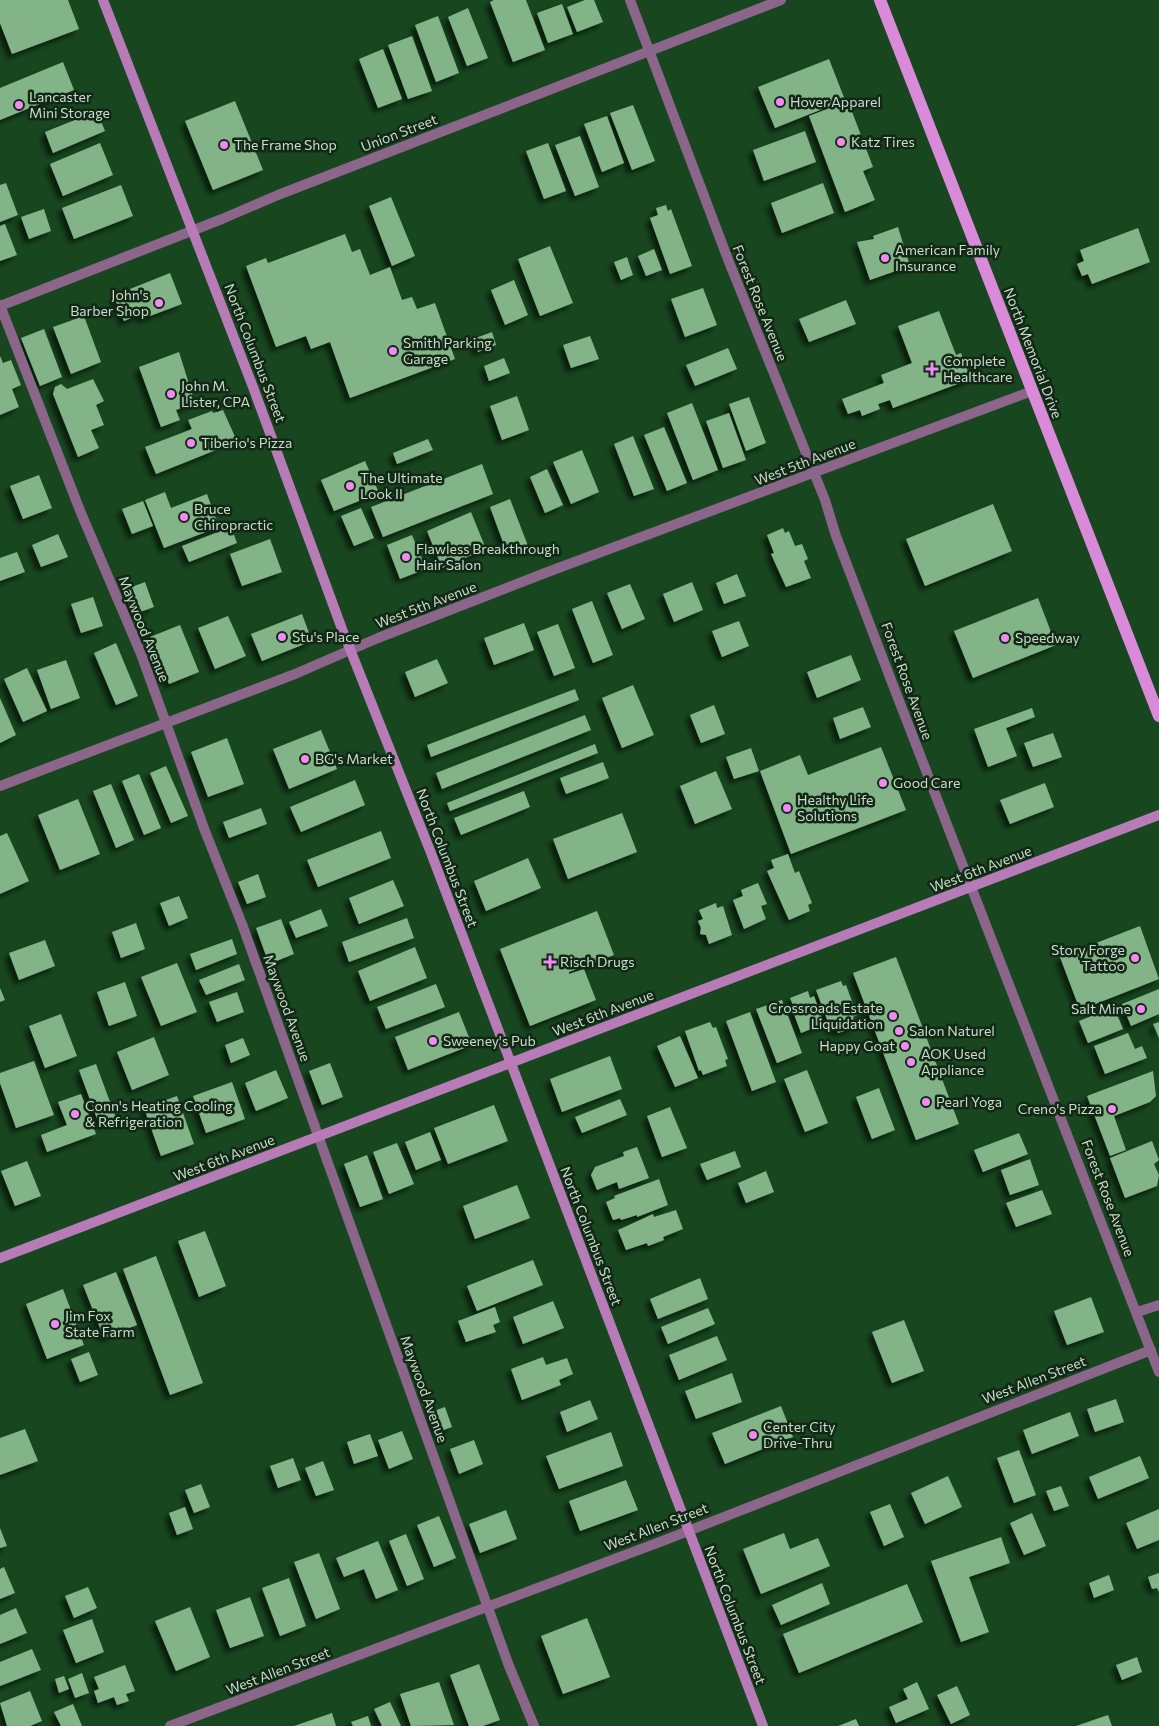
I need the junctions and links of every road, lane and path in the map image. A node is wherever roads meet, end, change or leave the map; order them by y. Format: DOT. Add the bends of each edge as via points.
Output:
graph roads {
  1 [pos="102,0"];
  2 [pos="630,0"];
  3 [pos="781,0"];
  4 [pos="880,0"];
  5 [pos="649,52"];
  6 [pos="193,231"];
  7 [pos="0,305"];
  8 [pos="1032,391"];
  9 [pos="814,474"];
  10 [pos="351,651"];
  11 [pos="1159,716"];
  12 [pos="166,722"];
  13 [pos="0,786"];
  14 [pos="1159,815"];
  15 [pos="972,887"];
  16 [pos="510,1064"];
  17 [pos="318,1136"];
  18 [pos="0,1258"];
  19 [pos="1159,1304"];
  20 [pos="1137,1312"];
  21 [pos="1151,1350"];
  22 [pos="1159,1372"];
  23 [pos="687,1530"];
  24 [pos="488,1607"];
  25 [pos="170,1726"];
  26 [pos="534,1726"];
  27 [pos="763,1726"];
  1 -- 6 [label="main road, North Columbus Street"];
  2 -- 5 [label="street, Forest Rose Avenue"];
  3 -- 5 [label="street, Union Street"];
  4 -- 8 [label="main road, North Memorial Drive"];
  5 -- 6 [label="street, Union Street" via="287,191"];
  5 -- 9 [label="street, Forest Rose Avenue"];
  6 -- 7 [label="street, Union Street"];
  6 -- 10 [label="main road, North Columbus Street"];
  7 -- 12 [label="street, Maywood Avenue"];
  8 -- 9 [label="street, West 5th Avenue"];
  8 -- 11 [label="main road, North Memorial Drive"];
  9 -- 10 [label="street, West 5th Avenue" via="545,573"];
  9 -- 15 [label="street, Forest Rose Avenue"];
  10 -- 12 [label="street, West 5th Avenue"];
  10 -- 16 [label="main road, North Columbus Street"];
  12 -- 13 [label="street, West 5th Avenue"];
  12 -- 17 [label="street, Maywood Avenue"];
  14 -- 15 [label="main road, West 6th Avenue"];
  15 -- 16 [label="main road, West 6th Avenue"];
  15 -- 20 [label="street, Forest Rose Avenue"];
  16 -- 17 [label="main road, West 6th Avenue"];
  16 -- 23 [label="main road, North Columbus Street"];
  17 -- 18 [label="main road, West 6th Avenue"];
  17 -- 24 [label="street, Maywood Avenue"];
  19 -- 20 [label="street"];
  20 -- 21 [label="street, Forest Rose Avenue"];
  21 -- 22 [label="street, Forest Rose Avenue"];
  21 -- 23 [label="street, West Allen Street"];
  23 -- 24 [label="street, West Allen Street"];
  23 -- 27 [label="main road, North Columbus Street"];
  24 -- 25 [label="street, West Allen Street"];
  24 -- 26 [label="street, Maywood Avenue"];
}
